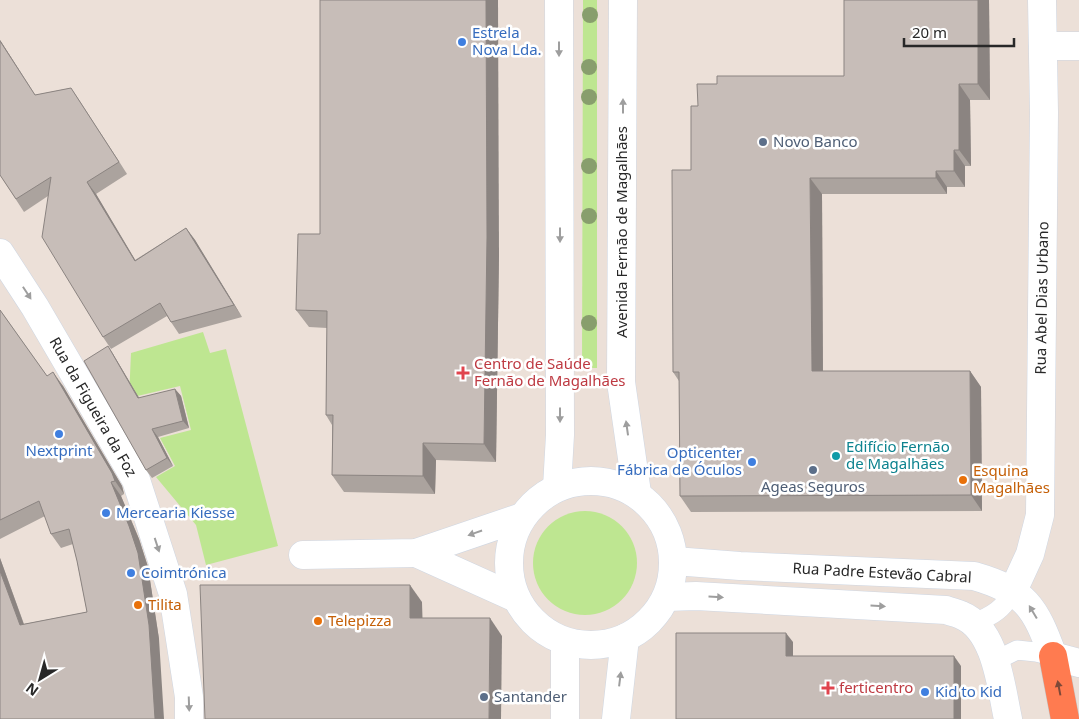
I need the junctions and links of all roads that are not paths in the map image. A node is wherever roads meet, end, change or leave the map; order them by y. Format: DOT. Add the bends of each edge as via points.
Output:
graph roads {
  1 [pos="559,0"];
  2 [pos="624,0"];
  3 [pos="1042,0"];
  4 [pos="1043,46"];
  5 [pos="1079,46"];
  6 [pos="0,252"];
  7 [pos="557,487"];
  8 [pos="637,494"];
  9 [pos="522,517"];
  10 [pos="303,554"];
  11 [pos="416,554"];
  12 [pos="674,561"];
  13 [pos="1013,591"];
  14 [pos="667,597"];
  15 [pos="516,598"];
  16 [pos="974,623"];
  17 [pos="625,638"];
  18 [pos="565,642"];
  19 [pos="1053,656"];
  20 [pos="995,661"];
  21 [pos="1079,663"];
  22 [pos="189,719"];
  23 [pos="565,719"];
  24 [pos="616,719"];
  25 [pos="1008,719"];
  26 [pos="1065,719"];
  1 -- 7 [label="main road, one-way" via="560,435"];
  8 -- 2 [label="main road, Avenida Fernão de Magalhães, one-way" via="621,382"];
  3 -- 4 [label="main road, Rua Abel Dias Urbano"];
  4 -- 5 [label="main road"];
  4 -- 13 [label="main road, Rua Abel Dias Urbano" via="1040,515 1030,554"];
  6 -- 22 [label="main road, Rua da Figueira da Foz, one-way" via="136,480 173,594 189,697"];
  7 -- 8 [label="main road" via="598,480"];
  7 -- 9 [label="main road" via="537,499"];
  8 -- 12 [label="main road" via="656,512 669,535"];
  9 -- 11 [label="main road, one-way"];
  9 -- 15 [label="main road" via="510,543 508,570"];
  10 -- 11 [label="main road"];
  11 -- 15 [label="main road"];
  12 -- 13 [label="main road, Rua Padre Estevão Cabral" via="974,576"];
  12 -- 14 [label="main road"];
  13 -- 16 [label="lane" via="1006,604 991,616"];
  19 -- 13 [label="main road, Rua Padre Estevão Cabral, one-way" via="1028,603"];
  14 -- 16 [label="main road, one-way" via="946,610"];
  14 -- 17 [label="main road" via="643,628"];
  15 -- 18 [label="main road" via="536,624"];
  16 -- 20 [label="main road" via="987,640"];
  17 -- 18 [label="main road" via="585,646"];
  24 -- 17 [label="main road, one-way"];
  18 -- 23 [label="main road"];
  19 -- 20 [label="lane" via="1017,650"];
  19 -- 21 [label="main road"];
  26 -- 19 [label="highway, one-way"];
  20 -- 25 [label="main road"];
}
